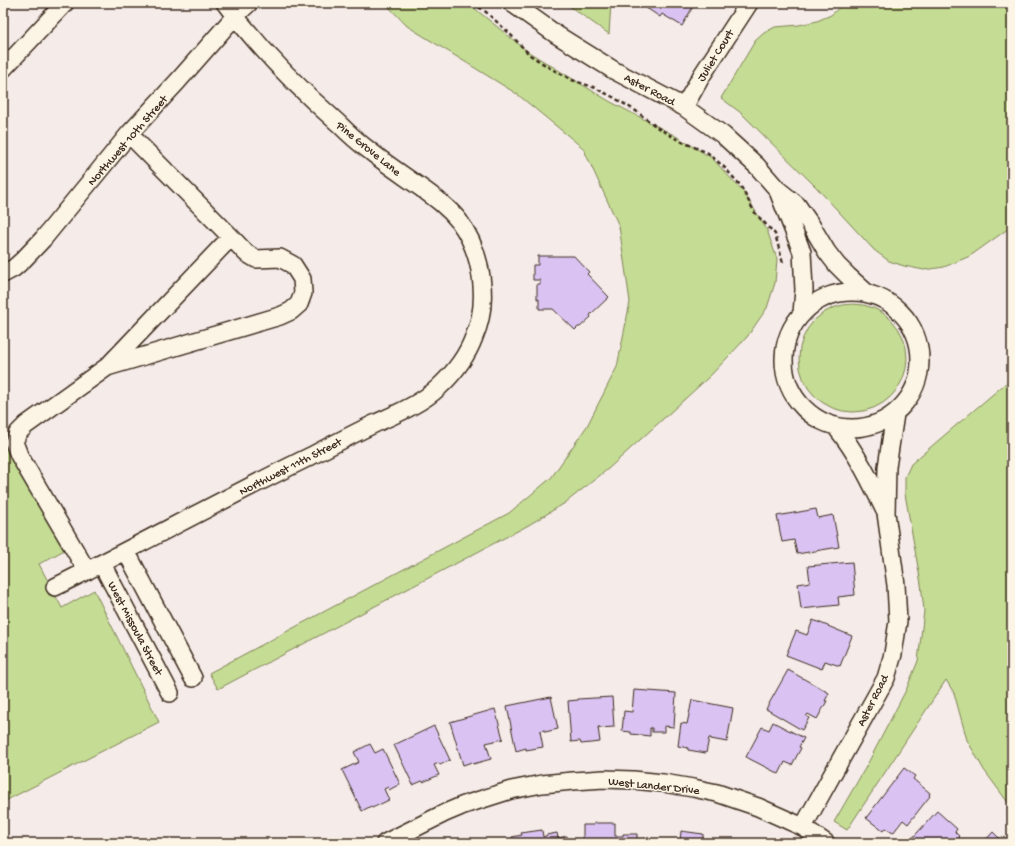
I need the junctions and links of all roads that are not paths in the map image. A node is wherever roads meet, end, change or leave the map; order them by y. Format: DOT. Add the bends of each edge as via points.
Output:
graph roads {
  1 [pos="65,3"];
  2 [pos="249,3"];
  3 [pos="512,3"];
  4 [pos="749,3"];
  5 [pos="230,10"];
  6 [pos="3,70"];
  7 [pos="684,107"];
  8 [pos="129,134"];
  9 [pos="777,189"];
  10 [pos="232,237"];
  11 [pos="3,274"];
  12 [pos="868,294"];
  13 [pos="483,304"];
  14 [pos="802,313"];
  15 [pos="107,367"];
  16 [pos="895,414"];
  17 [pos="836,427"];
  18 [pos="886,513"];
  19 [pos="126,551"];
  20 [pos="94,567"];
  21 [pos="55,587"];
  22 [pos="193,678"];
  23 [pos="170,693"];
  24 [pos="803,828"];
  25 [pos="385,843"];
  26 [pos="826,843"];
  1 -- 6 [label="street"];
  2 -- 5 [label="street, Northwest 10th Street"];
  3 -- 7 [label="street, Aster Road" via="556,35 615,71"];
  4 -- 7 [label="street, Juliet Court" via="702,74"];
  5 -- 8 [label="street, Northwest 10th Street" via="178,81"];
  5 -- 13 [label="street, Pine Grove Lane" via="314,102 368,150 443,204 459,221 472,242 478,260"];
  7 -- 9 [label="street, Aster Road" via="723,134 758,166"];
  8 -- 10 [label="street"];
  8 -- 11 [label="street, Northwest 10th Street" via="42,239 23,260"];
  9 -- 12 [label="street, Aster Road" via="797,205 837,265"];
  9 -- 14 [label="street, Aster Road" via="802,252"];
  10 -- 15 [label="street"];
  10 -- 15 [label="street" via="246,253 256,259 280,258 293,265 302,279 303,293 299,304 280,316"];
  12 -- 14 [label="street" via="832,294"];
  12 -- 16 [label="street" via="886,301 901,313 913,329 919,346 921,364 917,382 910,398"];
  13 -- 19 [label="street, Northwest 11th Street" via="475,337 460,365 438,388 415,405 291,465"];
  14 -- 17 [label="street" via="790,330 784,350 784,371 790,391 802,407 817,420"];
  15 -- 20 [label="street, West Missoula Street" via="26,425 14,442 19,455"];
  16 -- 17 [label="street" via="877,425 857,429"];
  16 -- 18 [label="street, Aster Road" via="887,467"];
  17 -- 18 [label="street, Aster Road" via="866,472"];
  18 -- 24 [label="street, Aster Road" via="898,620 893,654 886,678"];
  19 -- 20 [label="street, Northwest 11th Street"];
  19 -- 22 [label="street"];
  20 -- 21 [label="street, Northwest 11th Street"];
  20 -- 23 [label="street, West Missoula Street"];
  24 -- 25 [label="street, West Lander Drive" via="758,807 717,793 663,783 604,779 542,784 511,790 444,813"];
  24 -- 26 [label="street, West Lander Drive"];
}
